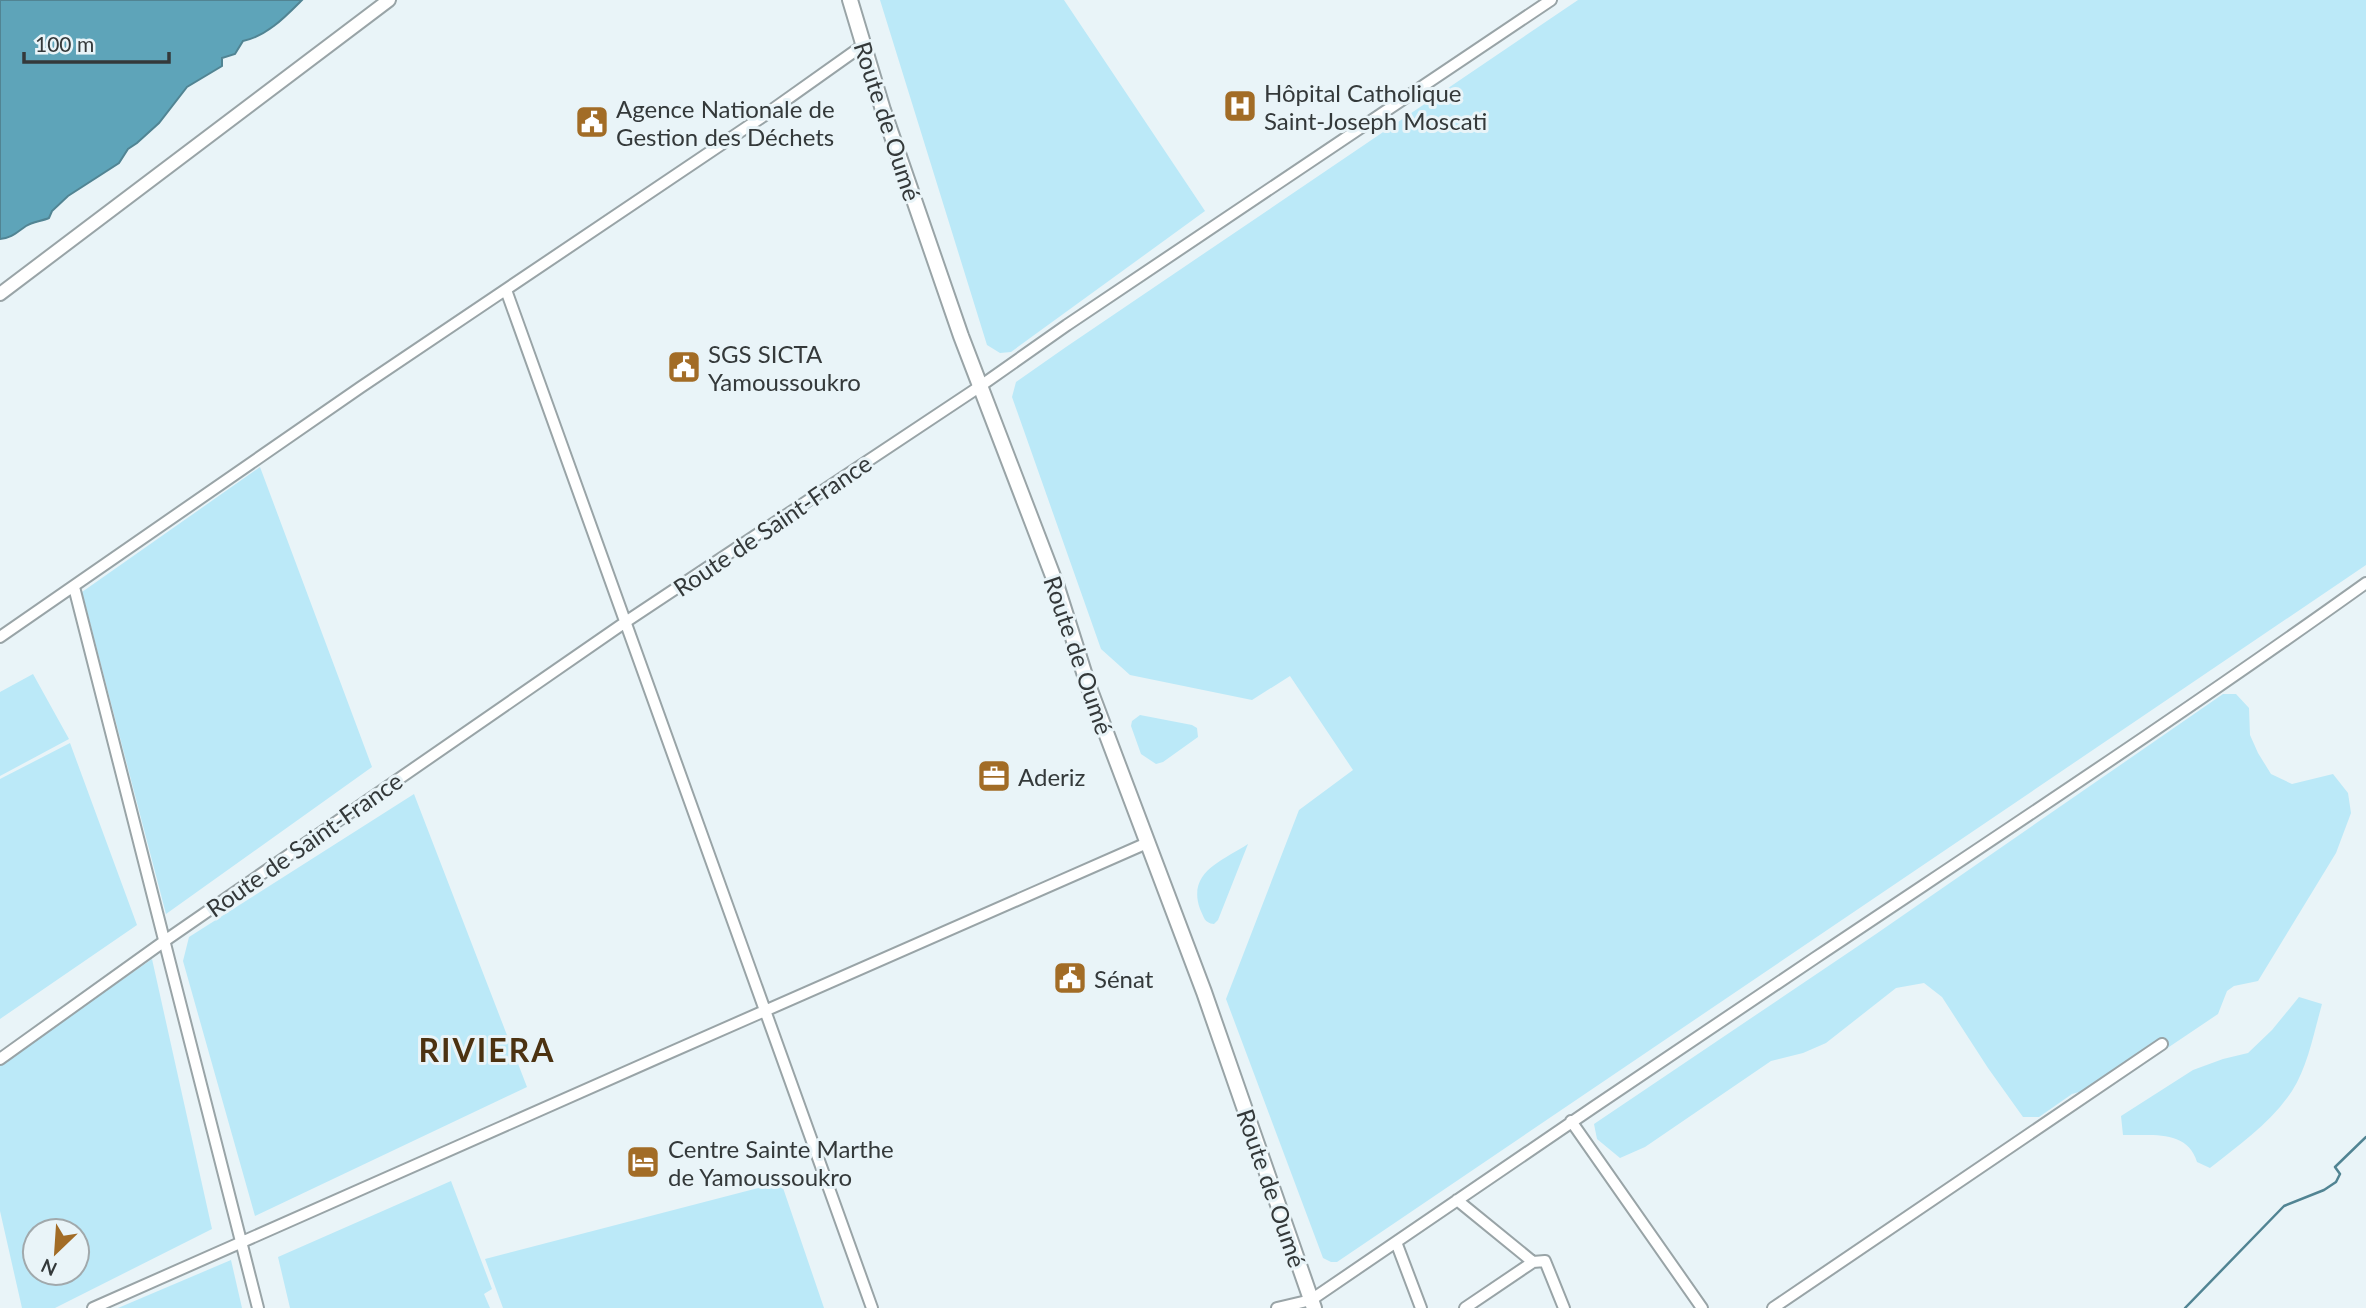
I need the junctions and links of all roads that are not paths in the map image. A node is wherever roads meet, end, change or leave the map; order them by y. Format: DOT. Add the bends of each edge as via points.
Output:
graph roads {
  1 [pos="389,0"];
  2 [pos="850,0"];
  3 [pos="1551,0"];
  4 [pos="862,46"];
  5 [pos="506,290"];
  6 [pos="0,294"];
  7 [pos="979,387"];
  8 [pos="2366,583"];
  9 [pos="74,587"];
  10 [pos="627,621"];
  11 [pos="0,638"];
  12 [pos="1147,843"];
  13 [pos="166,940"];
  14 [pos="764,1009"];
  15 [pos="2162,1044"];
  16 [pos="0,1059"];
  17 [pos="1571,1121"];
  18 [pos="1457,1200"];
  19 [pos="242,1242"];
  20 [pos="1396,1242"];
  21 [pos="1533,1262"];
  22 [pos="1312,1304"];
  23 [pos="93,1308"];
  24 [pos="258,1308"];
  25 [pos="872,1308"];
  26 [pos="1277,1308"];
  27 [pos="1421,1308"];
  28 [pos="1465,1308"];
  29 [pos="1564,1308"];
  30 [pos="1702,1308"];
  31 [pos="1773,1308"];
  1 -- 6 [label="street"];
  2 -- 4 [label="main road, Route de Oumé"];
  3 -- 7 [label="street, Route de Saint-France"];
  4 -- 5 [label="street"];
  4 -- 7 [label="main road, Route de Oumé"];
  5 -- 9 [label="street"];
  5 -- 10 [label="street"];
  7 -- 10 [label="street, Route de Saint-France"];
  7 -- 12 [label="main road, Route de Oumé" via="1056,584"];
  8 -- 17 [label="street" via="2090,775"];
  9 -- 11 [label="street"];
  9 -- 13 [label="street"];
  10 -- 13 [label="street, Route de Saint-France"];
  10 -- 14 [label="street"];
  12 -- 14 [label="street"];
  12 -- 22 [label="main road, Route de Oumé"];
  13 -- 16 [label="street, Route de Saint-France"];
  13 -- 19 [label="street"];
  14 -- 19 [label="street"];
  14 -- 25 [label="street"];
  15 -- 31 [label="street"];
  17 -- 18 [label="street"];
  17 -- 30 [label="street"];
  18 -- 20 [label="street"];
  18 -- 21 [label="street"];
  19 -- 23 [label="street"];
  19 -- 24 [label="street"];
  20 -- 22 [label="street"];
  20 -- 27 [label="street"];
  21 -- 28 [label="street"];
  21 -- 29 [label="street" via="1545,1261"];
  22 -- 26 [label="street"];
}
